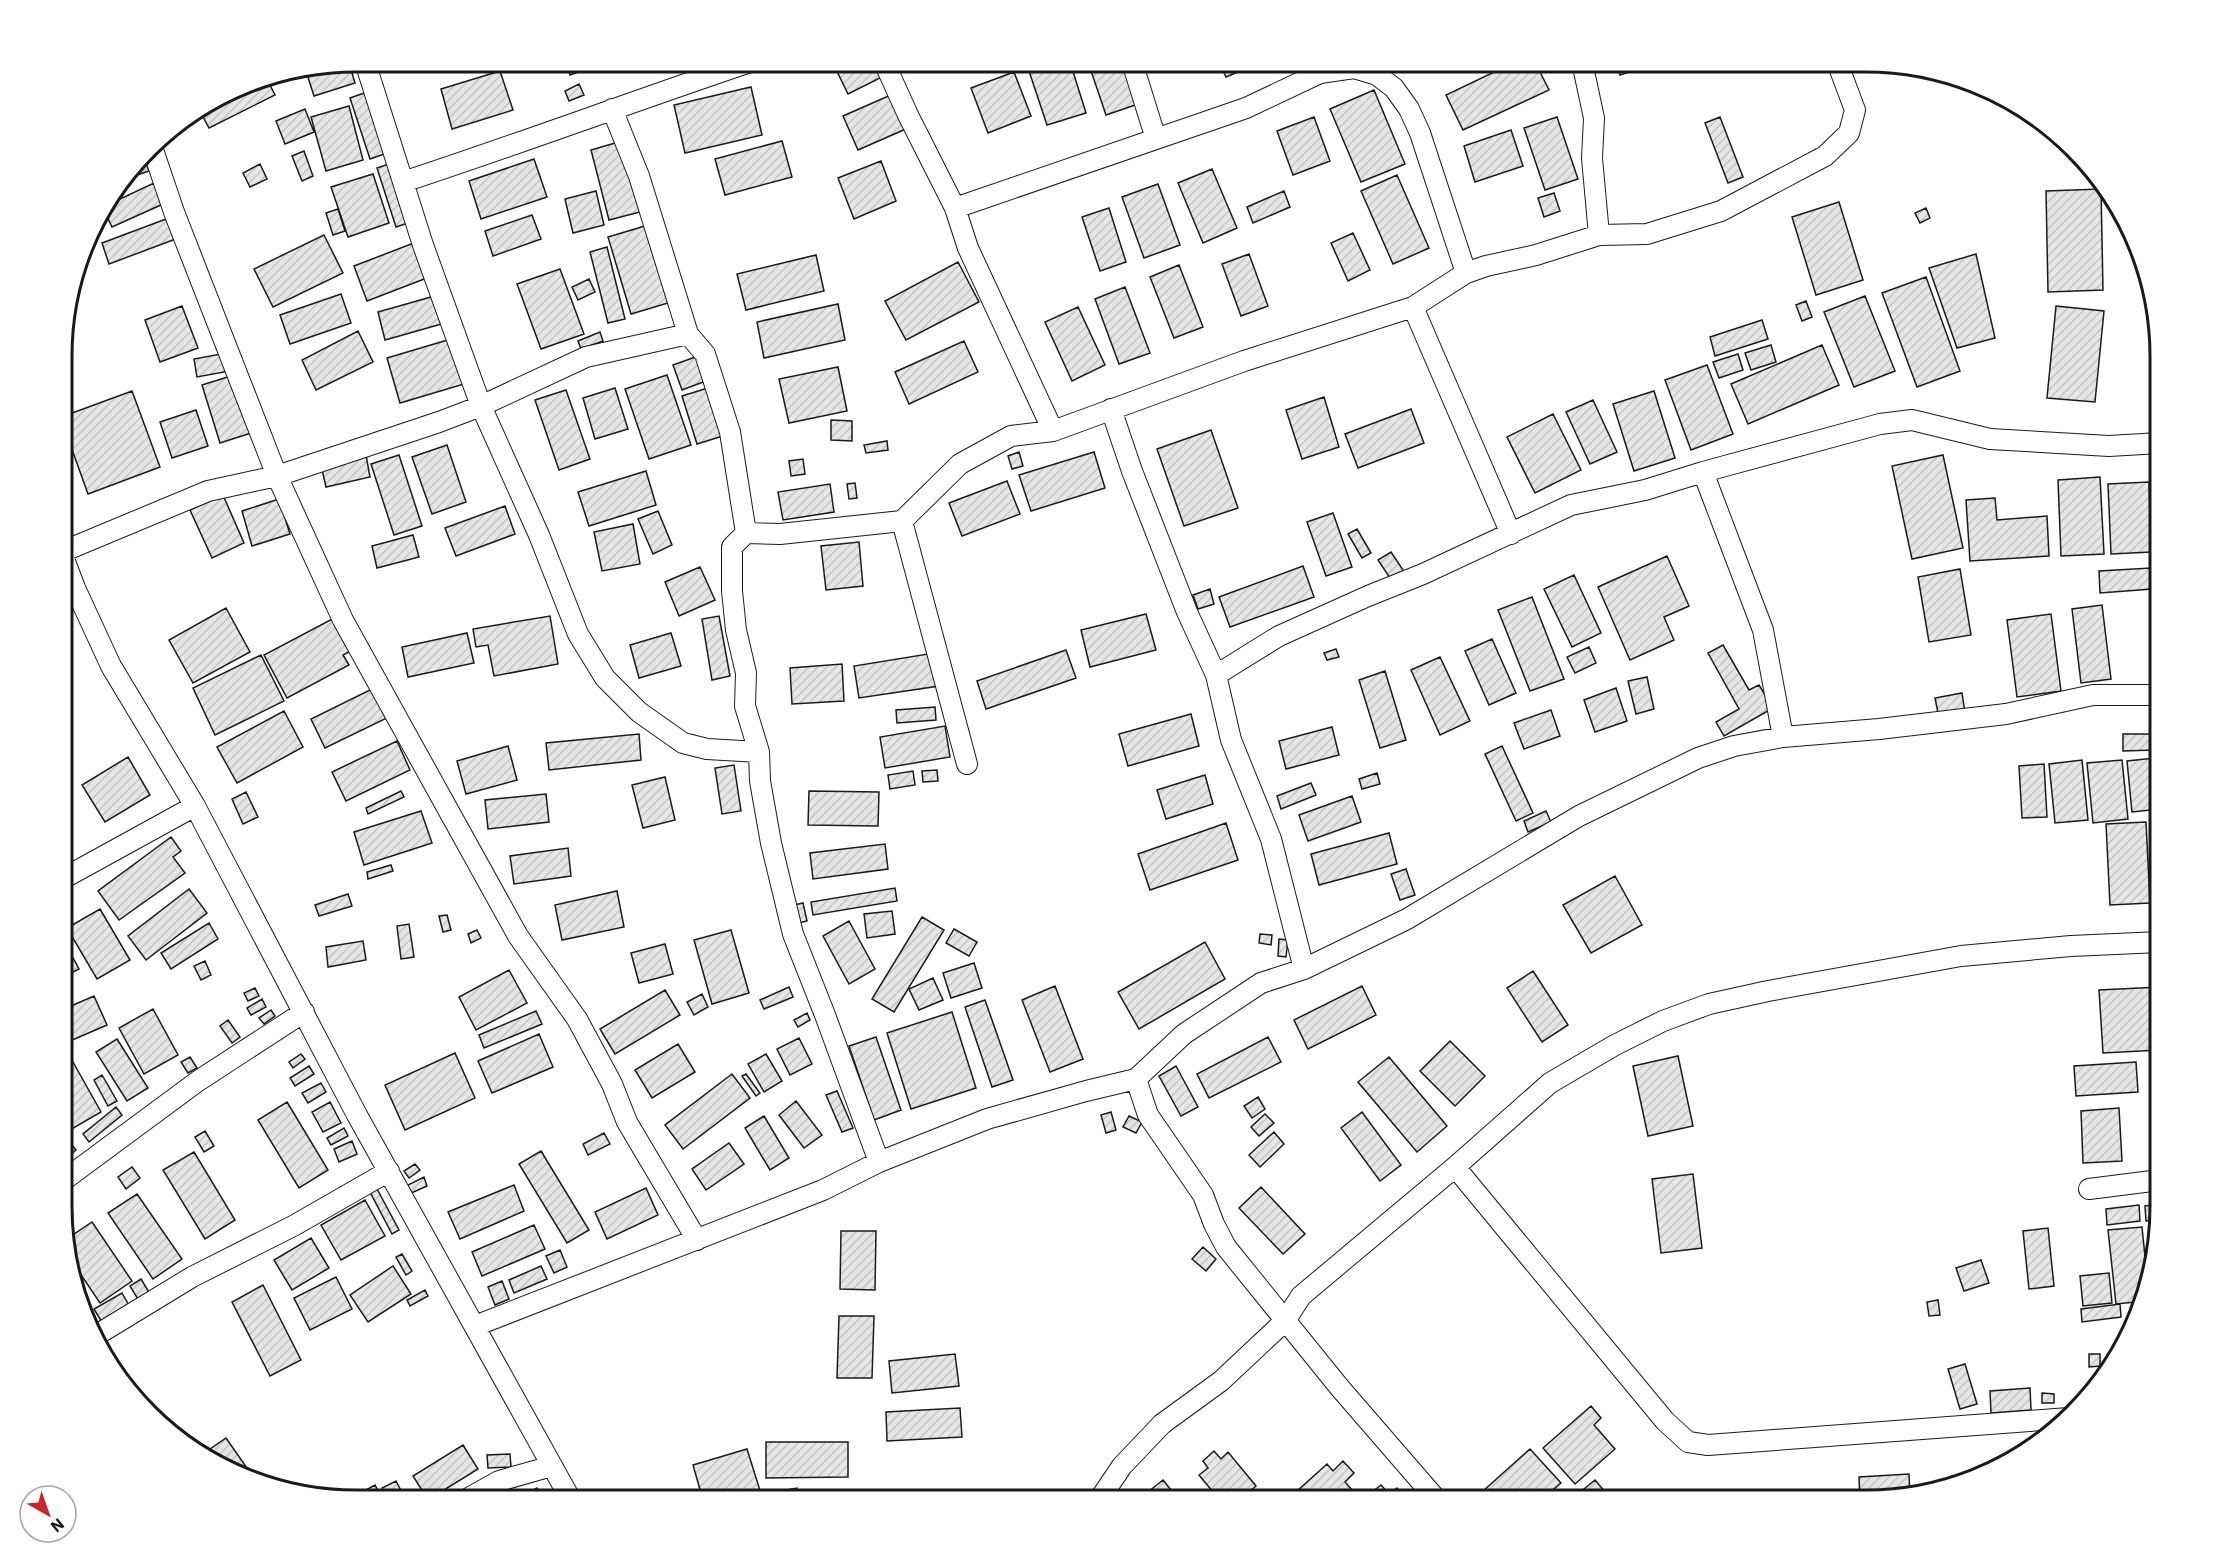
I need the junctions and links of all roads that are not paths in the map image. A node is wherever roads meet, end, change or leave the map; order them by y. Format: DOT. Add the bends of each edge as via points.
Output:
graph roads {
  1 [pos="368,72"];
  2 [pos="721,72"];
  3 [pos="889,72"];
  4 [pos="1135,72"];
  5 [pos="1327,72"];
  6 [pos="1367,72"];
  7 [pos="1584,72"];
  8 [pos="1841,72"];
  9 [pos="612,109"];
  10 [pos="1156,139"];
  11 [pos="155,155"];
  12 [pos="403,182"];
  13 [pos="955,208"];
  14 [pos="1599,235"];
  15 [pos="1466,273"];
  16 [pos="1413,306"];
  17 [pos="688,334"];
  18 [pos="481,406"];
  19 [pos="1111,409"];
  20 [pos="1053,431"];
  21 [pos="2150,444"];
  22 [pos="1703,472"];
  23 [pos="277,476"];
  24 [pos="902,521"];
  25 [pos="746,533"];
  26 [pos="1511,534"];
  27 [pos="72,547"];
  28 [pos="72,594"];
  29 [pos="1216,675"];
  30 [pos="2150,695"];
  31 [pos="1783,737"];
  32 [pos="759,752"];
  33 [pos="967,764"];
  34 [pos="195,806"];
  35 [pos="72,874"];
  36 [pos="2150,942"];
  37 [pos="1304,969"];
  38 [pos="304,1012"];
  39 [pos="1136,1079"];
  40 [pos="879,1162"];
  41 [pos="1455,1167"];
  42 [pos="388,1171"];
  43 [pos="72,1174"];
  44 [pos="2150,1181"];
  45 [pos="2089,1189"];
  46 [pos="697,1240"];
  47 [pos="1285,1321"];
  48 [pos="475,1326"];
  49 [pos="101,1332"];
  50 [pos="2054,1419"];
  51 [pos="552,1466"];
  52 [pos="483,1490"];
  53 [pos="565,1490"];
  54 [pos="1106,1490"];
  55 [pos="1428,1490"];
  1 -- 12 [label="street"];
  2 -- 9 [label="street"];
  3 -- 13 [label="street"];
  4 -- 10 [label="street"];
  5 -- 10 [label="street" via="1246,108"];
  6 -- 15 [label="street" via="1394,88 1409,109"];
  7 -- 14 [label="street" via="1594,118 1592,158"];
  8 -- 14 [label="street" via="1855,110 1849,133 1825,156 1721,211 1647,234"];
  9 -- 12 [label="street"];
  9 -- 17 [label="street" via="639,176"];
  10 -- 13 [label="street"];
  11 -- 23 [label="street"];
  12 -- 18 [label="street"];
  13 -- 20 [label="street" via="968,248"];
  14 -- 15 [label="street"];
  15 -- 16 [label="street"];
  16 -- 19 [label="street"];
  16 -- 26 [label="street"];
  17 -- 18 [label="street" via="586,357"];
  17 -- 25 [label="street" via="705,354 730,432"];
  18 -- 23 [label="street"];
  18 -- 32 [label="street" via="578,634 605,678 639,712 683,743"];
  19 -- 20 [label="street"];
  19 -- 29 [label="street" via="1131,471"];
  20 -- 24 [label="street" via="1011,436 960,464"];
  21 -- 22 [label="street" via="2109,446 1990,439 1912,420 1880,424"];
  22 -- 26 [label="street" via="1646,490 1571,505"];
  22 -- 31 [label="street" via="1763,630"];
  23 -- 27 [label="street" via="208,491"];
  23 -- 46 [label="street" via="342,620 518,936 578,1019 627,1122"];
  24 -- 25 [label="street" via="780,534"];
  24 -- 33 [label="street"];
  25 -- 32 [label="street" via="732,547 732,591 746,673 745,706"];
  26 -- 29 [label="street" via="1279,636"];
  28 -- 34 [label="street"];
  29 -- 37 [label="street" via="1231,740 1271,839"];
  30 -- 31 [label="street" via="2093,696 2006,714"];
  31 -- 37 [label="street" via="1734,746 1656,778 1579,816 1407,919"];
  32 -- 40 [label="street" via="771,843 792,934"];
  34 -- 35 [label="street"];
  34 -- 38 [label="street"];
  36 -- 41 [label="street" via="1961,956 1709,1004 1632,1036 1550,1083"];
  37 -- 39 [label="street" via="1252,988 1184,1034"];
  38 -- 42 [label="street"];
  38 -- 43 [label="street" via="198,1081"];
  39 -- 40 [label="street" via="987,1119"];
  39 -- 47 [label="street" via="1148,1115 1203,1195 1226,1246"];
  40 -- 46 [label="street" via="823,1190"];
  41 -- 47 [label="street" via="1301,1296"];
  41 -- 50 [label="street" via="1665,1421 1688,1442 1708,1445"];
  42 -- 48 [label="street"];
  42 -- 49 [label="street" via="295,1225 165,1292"];
  44 -- 45 [label="street"];
  46 -- 48 [label="street"];
  47 -- 54 [label="street" via="1221,1381 1162,1424 1122,1466"];
  47 -- 55 [label="street"];
  48 -- 51 [label="street"];
  51 -- 52 [label="street" via="499,1481"];
  51 -- 53 [label="street"];
}
